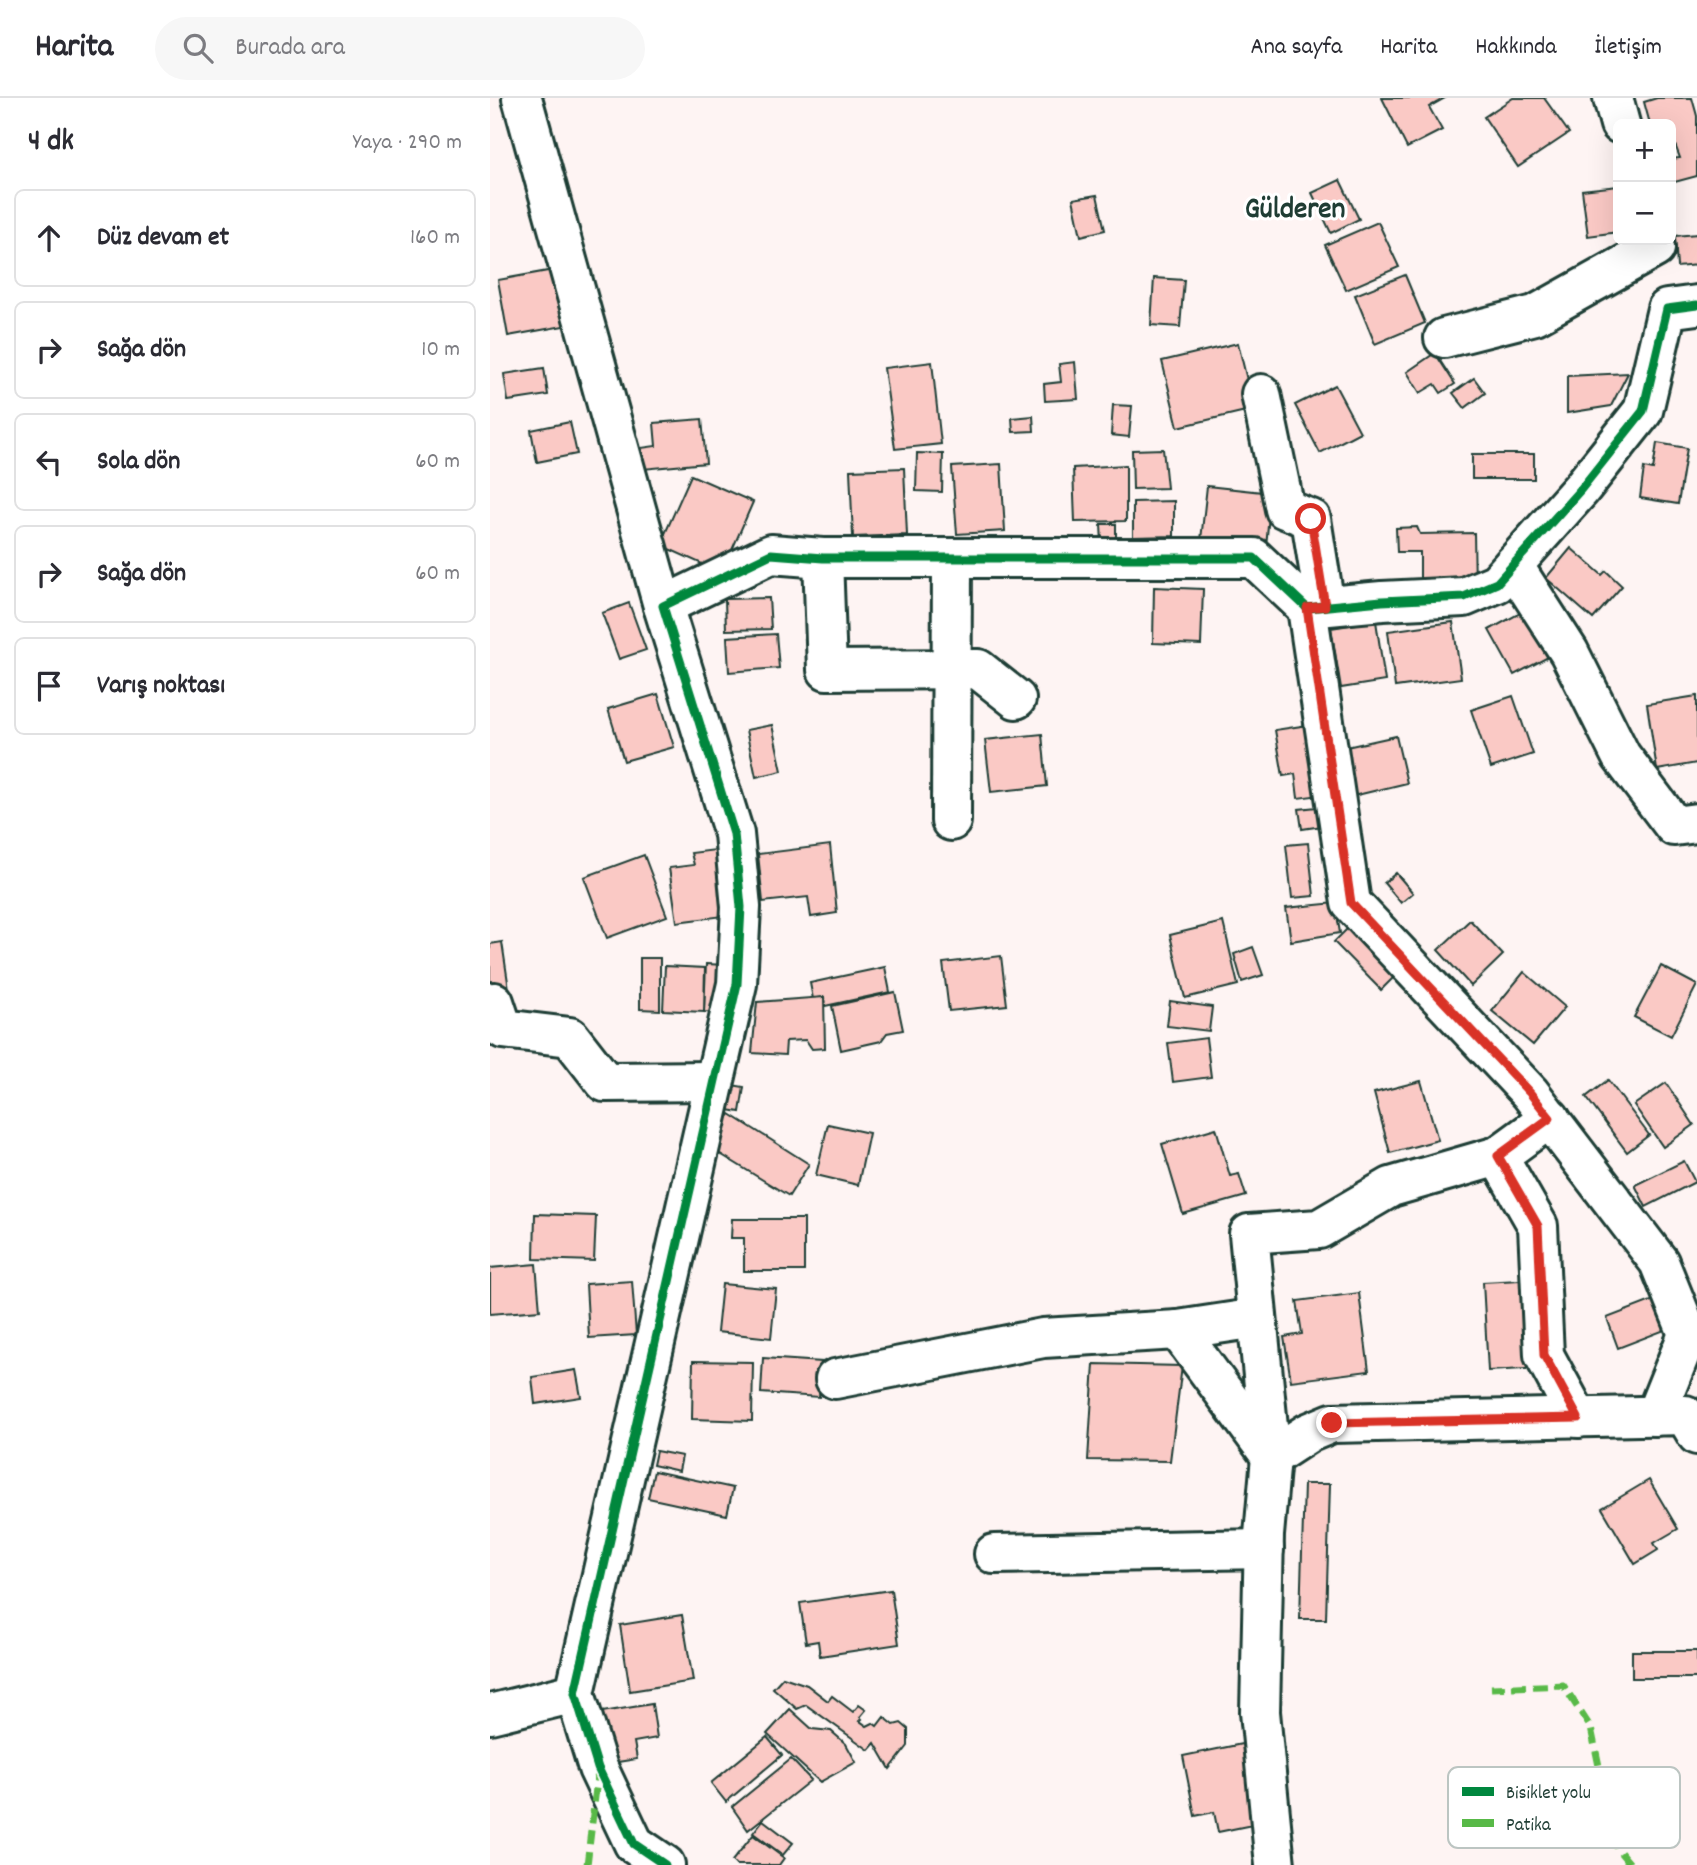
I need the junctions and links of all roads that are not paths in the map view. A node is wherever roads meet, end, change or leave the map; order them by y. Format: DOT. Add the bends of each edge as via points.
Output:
graph roads {
  1 [pos="522,98"];
  2 [pos="1613,98"];
  3 [pos="1619,119"];
  4 [pos="1652,245"];
  5 [pos="1654,245"];
  6 [pos="1682,307"];
  7 [pos="1444,338"];
  8 [pos="1261,394"];
  9 [pos="823,558"];
  10 [pos="952,558"];
  11 [pos="1513,565"];
  12 [pos="663,606"];
  13 [pos="1316,607"];
  14 [pos="952,669"];
  15 [pos="1016,699"];
  16 [pos="951,821"];
  17 [pos="1697,823"];
  18 [pos="494,1002"];
  19 [pos="714,1081"];
  20 [pos="1550,1118"];
  21 [pos="1498,1156"];
  22 [pos="1685,1291"];
  23 [pos="1257,1318"];
  24 [pos="1178,1330"];
  25 [pos="835,1379"];
  26 [pos="1655,1416"];
  27 [pos="1578,1418"];
  28 [pos="1697,1435"];
  29 [pos="1271,1457"];
  30 [pos="1264,1549"];
  31 [pos="994,1554"];
  32 [pos="575,1693"];
  33 [pos="490,1714"];
  34 [pos="665,1865"];
  35 [pos="1275,1865"];
  1 -- 12 [label="street"];
  2 -- 3 [label="street"];
  4 -- 7 [label="street" via="1535,315"];
  5 -- 6 [label="street"];
  6 -- 11 [label="street" via="1643,411"];
  8 -- 13 [label="street" via="1285,509 1311,519"];
  9 -- 10 [label="street"];
  9 -- 12 [label="street" via="771,554"];
  9 -- 14 [label="street" via="827,670"];
  10 -- 13 [label="street" via="1254,558"];
  10 -- 14 [label="street"];
  11 -- 13 [label="street" via="1497,583 1464,597"];
  11 -- 17 [label="street" via="1569,652 1621,756 1674,825"];
  12 -- 19 [label="street" via="734,834 741,907 737,984"];
  13 -- 20 [label="street" via="1351,903"];
  14 -- 15 [label="street" via="978,669"];
  14 -- 16 [label="street"];
  18 -- 19 [label="street" via="503,1029 570,1037 605,1082"];
  19 -- 32 [label="street"];
  20 -- 21 [label="street"];
  20 -- 22 [label="street"];
  21 -- 23 [label="street" via="1391,1187 1319,1229 1249,1234"];
  21 -- 27 [label="street" via="1538,1226 1544,1355"];
  22 -- 26 [label="street" via="1688,1334"];
  23 -- 24 [label="street"];
  23 -- 29 [label="street"];
  24 -- 25 [label="street" via="1043,1338"];
  24 -- 29 [label="street"];
  26 -- 27 [label="street"];
  26 -- 28 [label="street" via="1685,1415"];
  27 -- 29 [label="street" via="1332,1423"];
  29 -- 30 [label="street"];
  30 -- 31 [label="street"];
  30 -- 35 [label="street" via="1260,1712"];
  32 -- 33 [label="street"];
  32 -- 34 [label="street" via="598,1768 634,1844"];
}
